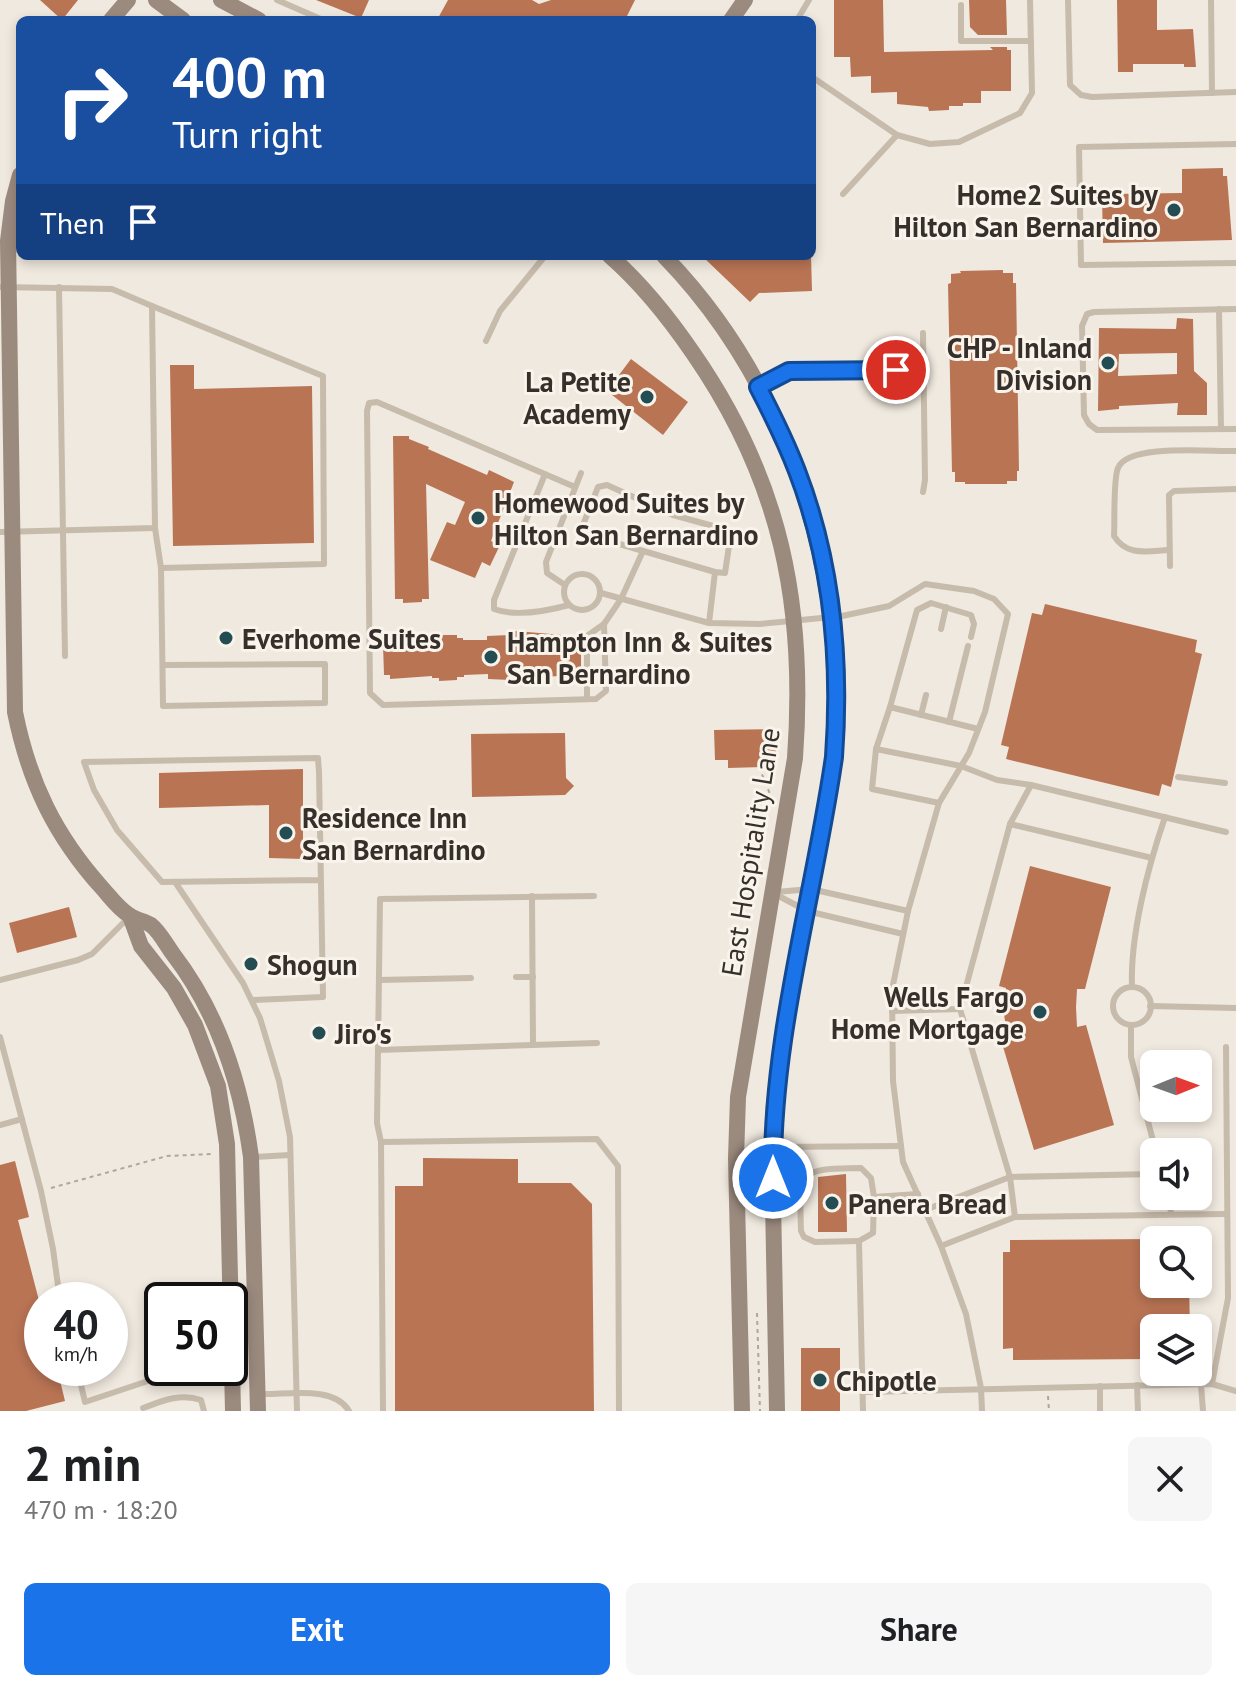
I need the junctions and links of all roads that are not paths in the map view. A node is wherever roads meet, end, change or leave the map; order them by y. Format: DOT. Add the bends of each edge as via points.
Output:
graph roads {
  1 [pos="128,0"];
  2 [pos="156,0"];
  3 [pos="221,0"];
  4 [pos="277,0"];
  5 [pos="1030,0"];
  6 [pos="1068,0"];
  7 [pos="1211,0"];
  8 [pos="961,5"];
  9 [pos="114,16"];
  10 [pos="178,16"];
  11 [pos="251,16"];
  12 [pos="314,16"];
  13 [pos="1031,41"];
  14 [pos="816,80"];
  15 [pos="1236,92"];
  16 [pos="1212,93"];
  17 [pos="897,135"];
  18 [pos="1236,144"];
  19 [pos="16,190"];
  20 [pos="843,194"];
  21 [pos="542,260"];
  22 [pos="614,260"];
  23 [pos="667,260"];
  24 [pos="1236,263"];
  25 [pos="4,287"];
  26 [pos="59,287"];
  27 [pos="152,306"];
  28 [pos="1219,309"];
  29 [pos="1236,309"];
  30 [pos="923,333"];
  31 [pos="486,341"];
  32 [pos="923,369"];
  33 [pos="758,387"];
  34 [pos="1218,429"];
  35 [pos="1236,429"];
  36 [pos="1236,451"];
  37 [pos="581,473"];
  38 [pos="545,474"];
  39 [pos="575,487"];
  40 [pos="1236,489"];
  41 [pos="923,492"];
  42 [pos="155,528"];
  43 [pos="63,530"];
  44 [pos="6,532"];
  45 [pos="1169,550"];
  46 [pos="643,551"];
  47 [pos="1170,566"];
  48 [pos="161,568"];
  49 [pos="715,572"];
  50 [pos="565,585"];
  51 [pos="601,593"];
  52 [pos="621,599"];
  53 [pos="569,605"];
  54 [pos="946,607"];
  55 [pos="832,617"];
  56 [pos="795,620"];
  57 [pos="709,623"];
  58 [pos="604,624"];
  59 [pos="941,629"];
  60 [pos="971,637"];
  61 [pos="968,646"];
  62 [pos="65,656"];
  63 [pos="163,665"];
  64 [pos="926,695"];
  65 [pos="587,699"];
  66 [pos="890,707"];
  67 [pos="921,715"];
  68 [pos="949,722"];
  69 [pos="978,729"];
  70 [pos="876,749"];
  71 [pos="961,766"];
  72 [pos="1178,777"];
  73 [pos="1225,783"];
  74 [pos="1031,785"];
  75 [pos="939,803"];
  76 [pos="1165,817"];
  77 [pos="1010,824"];
  78 [pos="1226,832"];
  79 [pos="1152,858"];
  80 [pos="321,880"];
  81 [pos="175,882"];
  82 [pos="811,889"];
  83 [pos="772,892"];
  84 [pos="532,896"];
  85 [pos="594,896"];
  86 [pos="807,911"];
  87 [pos="908,911"];
  88 [pos="130,916"];
  89 [pos="903,934"];
  90 [pos="516,977"];
  91 [pos="533,977"];
  92 [pos="471,978"];
  93 [pos="0,980"];
  94 [pos="379,980"];
  95 [pos="1132,987"];
  96 [pos="252,1000"];
  97 [pos="1150,1006"];
  98 [pos="1236,1008"];
  99 [pos="960,1009"];
  100 [pos="892,1011"];
  101 [pos="1131,1025"];
  102 [pos="0,1037"];
  103 [pos="597,1043"];
  104 [pos="533,1044"];
  105 [pos="1226,1047"];
  106 [pos="378,1050"];
  107 [pos="22,1119"];
  108 [pos="0,1125"];
  109 [pos="1152,1138"];
  110 [pos="381,1142"];
  111 [pos="901,1146"];
  112 [pos="772,1148"];
  113 [pos="290,1155"];
  114 [pos="251,1157"];
  115 [pos="1140,1174"];
  116 [pos="1010,1177"];
  117 [pos="918,1194"];
  118 [pos="874,1197"];
  119 [pos="925,1210"];
  120 [pos="1171,1210"];
  121 [pos="1171,1214"];
  122 [pos="1226,1214"];
  123 [pos="1015,1217"];
  124 [pos="859,1241"];
  125 [pos="941,1246"];
  126 [pos="58,1282"];
  127 [pos="231,1282"];
  128 [pos="144,1382"];
  129 [pos="1212,1384"];
  130 [pos="1137,1385"];
  131 [pos="81,1386"];
  132 [pos="233,1386"];
  133 [pos="1100,1386"];
  134 [pos="1201,1386"];
  135 [pos="981,1388"];
  136 [pos="1236,1391"];
  137 [pos="863,1392"];
  138 [pos="257,1393"];
  139 [pos="296,1395"];
  140 [pos="143,1408"];
  141 [pos="204,1411"];
  142 [pos="233,1411"];
  143 [pos="258,1411"];
  144 [pos="297,1411"];
  145 [pos="349,1411"];
  146 [pos="383,1411"];
  147 [pos="619,1411"];
  148 [pos="742,1411"];
  149 [pos="777,1411"];
  150 [pos="863,1411"];
  151 [pos="982,1411"];
  152 [pos="1100,1411"];
  153 [pos="1138,1411"];
  154 [pos="1203,1411"];
  1 -- 9 [label="main road"];
  2 -- 10 [label="main road"];
  3 -- 11 [label="main road"];
  4 -- 12 [label="lane"];
  5 -- 13 [label="lane"];
  6 -- 16 [label="lane" via="1074,90 1092,97"];
  7 -- 16 [label="lane"];
  8 -- 13 [label="lane" via="961,41"];
  13 -- 17 [label="lane" via="1032,93 1020,113 959,142 930,144"];
  14 -- 17 [label="lane"];
  15 -- 16 [label="lane"];
  17 -- 20 [label="lane"];
  18 -- 24 [label="lane" via="1079,147 1081,265"];
  19 -- 25 [label="main road"];
  21 -- 31 [label="lane" via="500,311"];
  22 -- 56 [label="main road, East Hospitality Lane" via="688,346 747,446 780,535"];
  23 -- 33 [label="main road" via="720,325"];
  25 -- 26 [label="lane"];
  25 -- 44 [label="main road"];
  26 -- 27 [label="lane" via="112,289"];
  26 -- 43 [label="lane"];
  27 -- 42 [label="lane"];
  27 -- 48 [label="lane" via="323,376 324,564"];
  28 -- 29 [label="lane"];
  28 -- 34 [label="lane"];
  28 -- 34 [label="lane" via="1094,312 1087,314 1082,326 1084,415 1089,424 1097,430"];
  30 -- 32 [label="lane"];
  32 -- 33 [label="lane" via="789,371"];
  32 -- 41 [label="lane"];
  33 -- 55 [label="main road" via="798,473 815,527"];
  34 -- 35 [label="lane"];
  36 -- 45 [label="lane" via="1142,452 1126,457 1117,468 1114,536 1129,551"];
  37 -- 39 [label="lane"];
  38 -- 39 [label="lane"];
  38 -- 53 [label="lane" via="494,609"];
  38 -- 65 [label="lane" via="369,403 370,693 383,705"];
  39 -- 50 [label="lane" via="546,562 547,573"];
  40 -- 45 [label="lane" via="1169,495"];
  42 -- 43 [label="lane"];
  42 -- 48 [label="lane"];
  43 -- 44 [label="lane"];
  43 -- 62 [label="lane"];
  44 -- 88 [label="main road" via="15,712 22,747 60,834"];
  45 -- 47 [label="lane"];
  46 -- 49 [label="lane"];
  46 -- 49 [label="lane" via="592,536 583,525 598,487 607,485 673,515 724,529 730,539 725,573"];
  46 -- 52 [label="lane"];
  48 -- 63 [label="lane"];
  49 -- 57 [label="lane"];
  50 -- 51 [label="lane" via="583,574 596,580"];
  50 -- 53 [label="lane"];
  51 -- 52 [label="lane"];
  51 -- 53 [label="lane" via="589,610"];
  52 -- 57 [label="lane"];
  52 -- 58 [label="lane"];
  54 -- 59 [label="lane"];
  54 -- 60 [label="lane" via="971,615"];
  54 -- 66 [label="lane" via="931,603 917,610"];
  55 -- 56 [label="lane"];
  55 -- 69 [label="lane" via="889,606 925,584 994,599 1008,614"];
  55 -- 82 [label="main road" via="834,757"];
  56 -- 57 [label="lane"];
  56 -- 83 [label="main road, East Hospitality Lane" via="795,758"];
  58 -- 65 [label="lane" via="587,636"];
  58 -- 65 [label="lane" via="606,691"];
  61 -- 68 [label="lane"];
  63 -- 63 [label="lane" via="163,706 325,703 325,664"];
  64 -- 67 [label="lane"];
  66 -- 67 [label="lane"];
  66 -- 70 [label="lane"];
  67 -- 68 [label="lane"];
  68 -- 69 [label="lane"];
  69 -- 71 [label="lane"];
  70 -- 71 [label="lane"];
  70 -- 75 [label="lane" via="872,789"];
  71 -- 74 [label="lane" via="997,780"];
  71 -- 75 [label="lane"];
  72 -- 73 [label="lane"];
  74 -- 76 [label="lane"];
  74 -- 77 [label="lane"];
  75 -- 87 [label="lane"];
  76 -- 78 [label="lane"];
  76 -- 79 [label="lane"];
  77 -- 79 [label="lane"];
  77 -- 99 [label="lane"];
  79 -- 95 [label="lane" via="1131,966"];
  80 -- 81 [label="lane"];
  80 -- 81 [label="lane" via="318,758 84,762 117,830 162,882"];
  80 -- 96 [label="lane" via="323,997"];
  81 -- 96 [label="lane"];
  82 -- 83 [label="lane"];
  82 -- 86 [label="main road"];
  82 -- 87 [label="lane"];
  83 -- 86 [label="lane"];
  83 -- 148 [label="main road, East Hospitality Lane" via="738,1097"];
  84 -- 85 [label="lane"];
  84 -- 91 [label="lane"];
  84 -- 94 [label="lane" via="380,899"];
  86 -- 89 [label="lane"];
  86 -- 112 [label="main road" via="778,1069"];
  87 -- 89 [label="lane"];
  88 -- 93 [label="lane" via="92,954"];
  88 -- 114 [label="main road" via="151,925 218,1026"];
  88 -- 127 [label="main road" via="141,946 195,1025 218,1086 227,1144"];
  89 -- 100 [label="lane"];
  90 -- 91 [label="lane"];
  91 -- 104 [label="lane"];
  92 -- 94 [label="lane"];
  94 -- 106 [label="lane"];
  95 -- 97 [label="lane" via="1145,993"];
  95 -- 101 [label="lane" via="1118,993 1113,1006 1118,1020"];
  96 -- 113 [label="lane" via="279,1081"];
  97 -- 98 [label="lane"];
  97 -- 101 [label="lane" via="1145,1020"];
  99 -- 100 [label="lane"];
  99 -- 116 [label="lane"];
  100 -- 111 [label="lane"];
  101 -- 109 [label="lane" via="1131,1057"];
  102 -- 107 [label="lane"];
  103 -- 104 [label="lane"];
  104 -- 106 [label="lane"];
  105 -- 122 [label="lane"];
  106 -- 110 [label="lane"];
  107 -- 108 [label="lane"];
  107 -- 126 [label="lane"];
  110 -- 146 [label="lane"];
  110 -- 147 [label="lane" via="597,1139 618,1166"];
  111 -- 112 [label="lane"];
  111 -- 117 [label="lane"];
  112 -- 149 [label="main road"];
  113 -- 114 [label="lane"];
  113 -- 139 [label="lane"];
  114 -- 138 [label="main road"];
  115 -- 116 [label="lane"];
  116 -- 119 [label="lane"];
  116 -- 123 [label="lane"];
  117 -- 118 [label="lane"];
  117 -- 119 [label="lane"];
  118 -- 124 [label="lane" via="873,1233"];
  118 -- 124 [label="lane" via="871,1178 861,1168 819,1169 801,1185 804,1237 815,1242"];
  119 -- 125 [label="lane"];
  120 -- 121 [label="lane"];
  121 -- 122 [label="lane"];
  121 -- 123 [label="lane"];
  122 -- 129 [label="lane" via="1228,1298"];
  123 -- 125 [label="lane"];
  124 -- 137 [label="lane"];
  125 -- 135 [label="lane" via="966,1314"];
  128 -- 131 [label="lane" via="85,1402"];
  129 -- 136 [label="lane"];
  130 -- 133 [label="lane"];
  130 -- 153 [label="lane"];
  132 -- 142 [label="main road"];
  133 -- 135 [label="lane"];
  133 -- 152 [label="lane"];
  134 -- 154 [label="lane"];
  135 -- 137 [label="lane"];
  135 -- 151 [label="lane"];
  137 -- 150 [label="lane"];
  138 -- 139 [label="lane"];
  138 -- 143 [label="main road"];
  139 -- 144 [label="lane"];
  139 -- 145 [label="lane" via="326,1395"];
  140 -- 141 [label="lane" via="188,1396 201,1400"];
}
